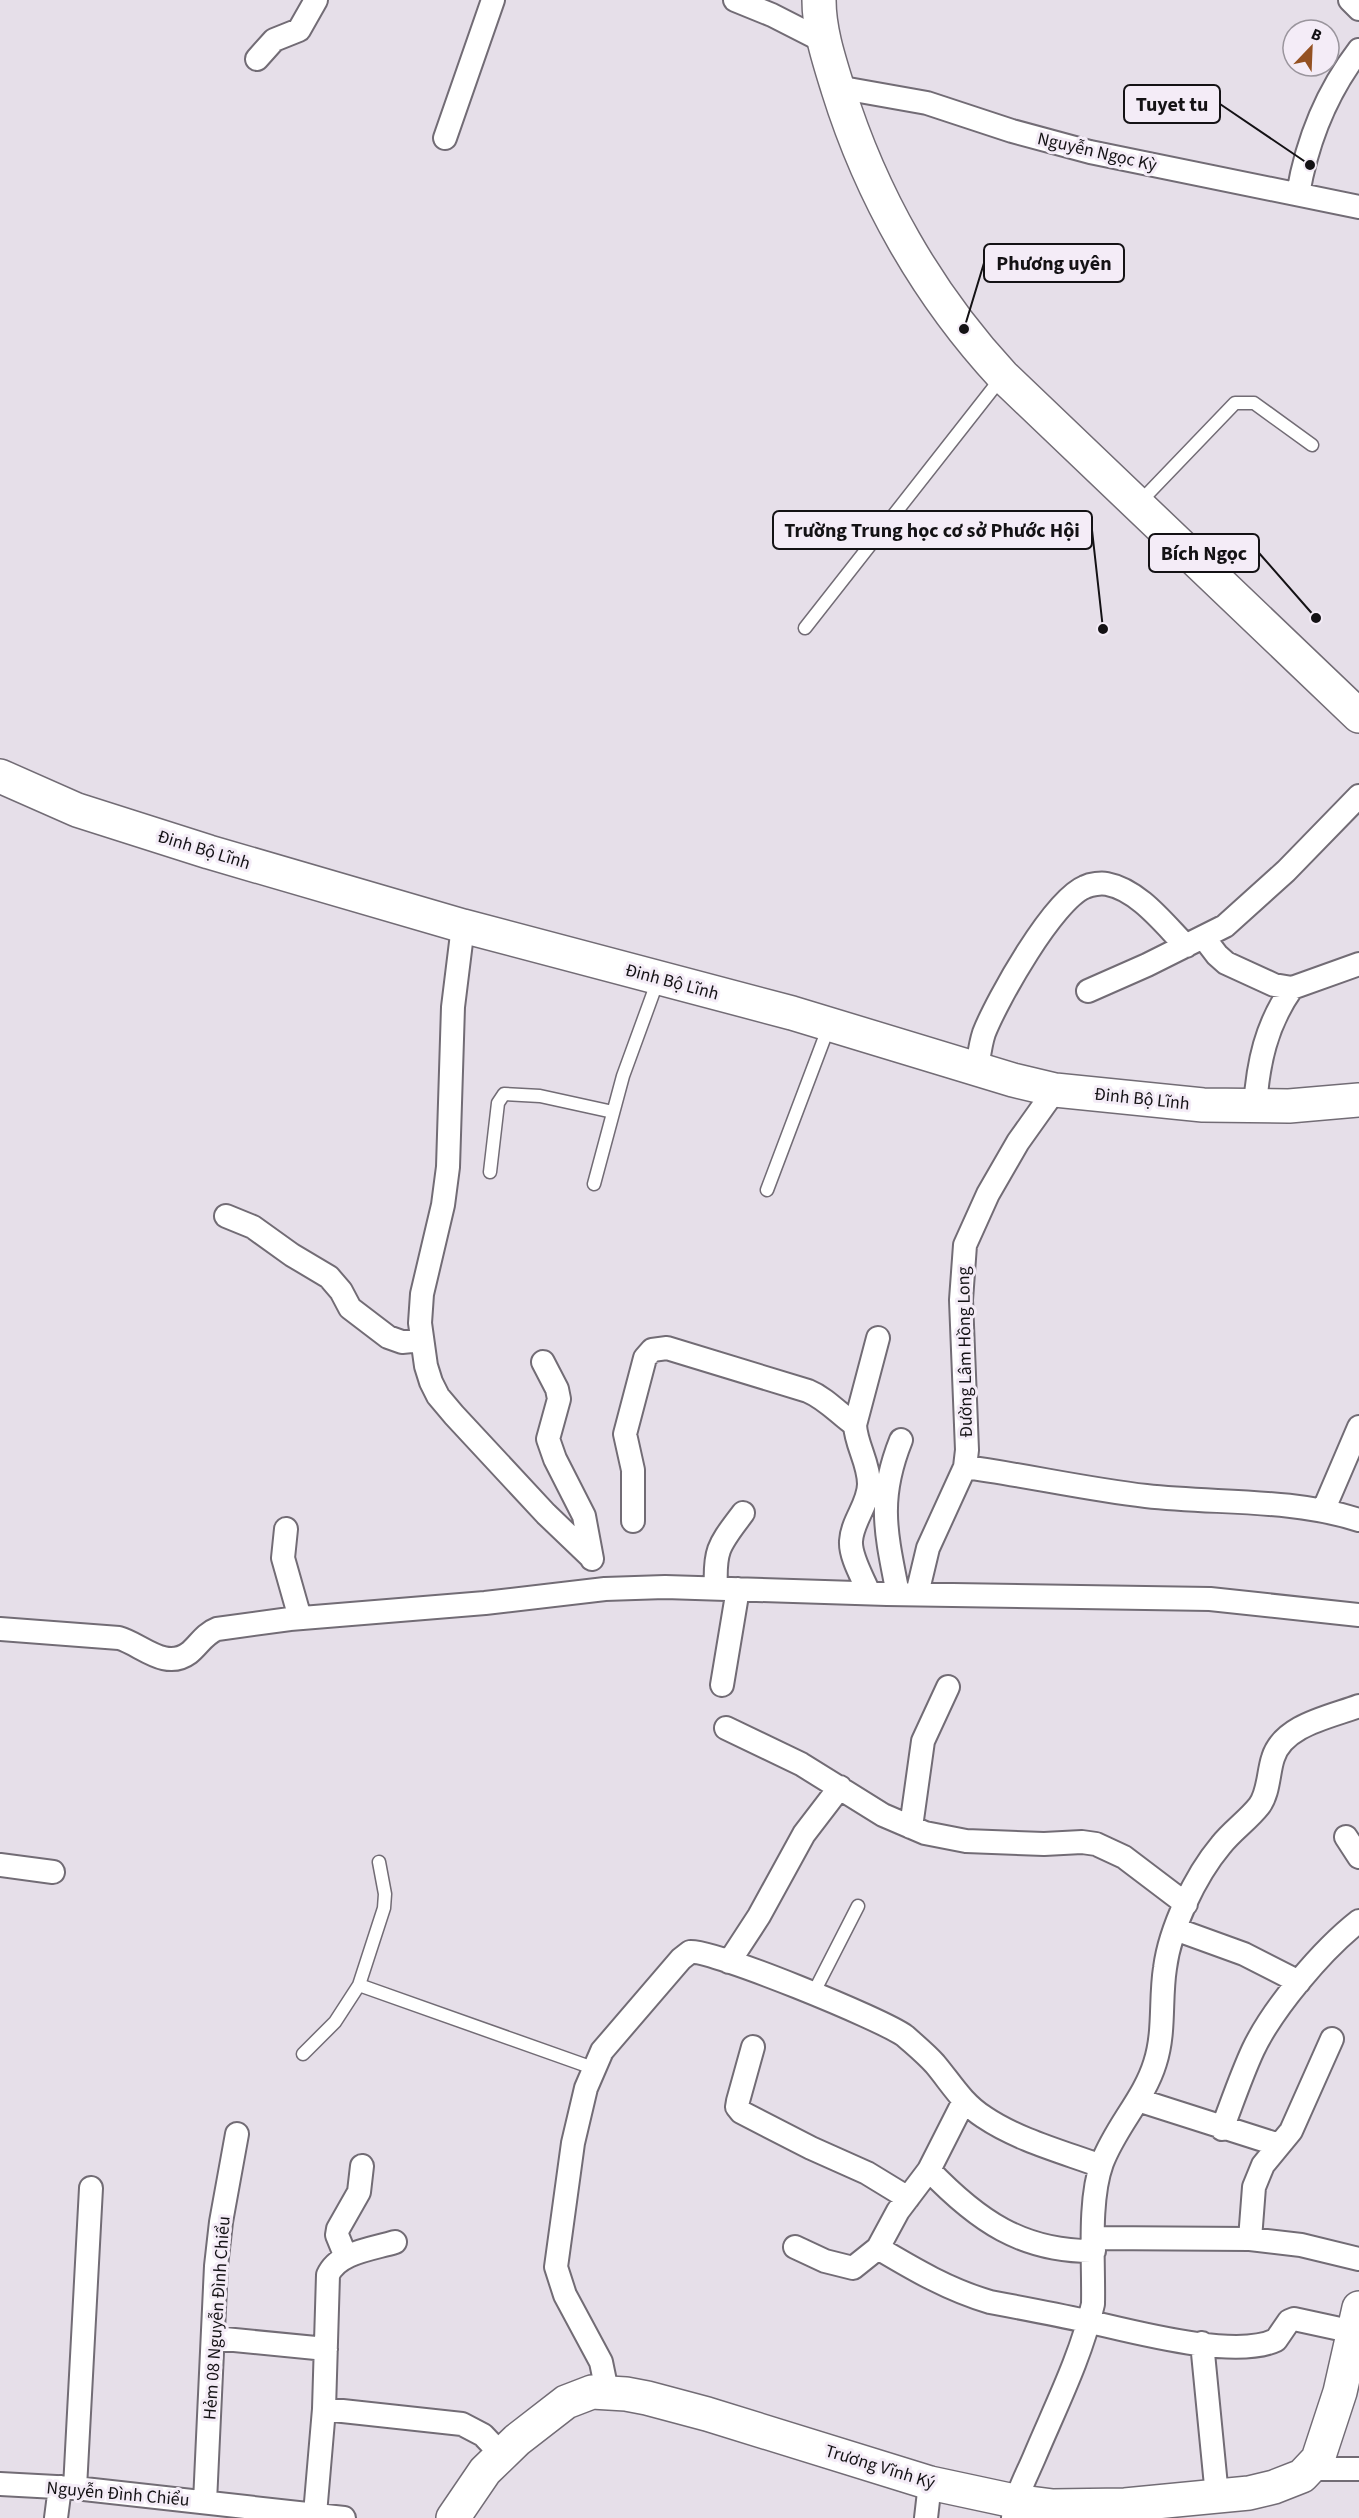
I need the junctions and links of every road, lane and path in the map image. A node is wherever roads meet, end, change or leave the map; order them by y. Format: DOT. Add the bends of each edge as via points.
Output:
graph roads {
  1 [pos="316,0"];
  2 [pos="493,0"];
  3 [pos="735,0"];
  4 [pos="1350,0"];
  5 [pos="1359,9"];
  6 [pos="817,16"];
  7 [pos="1356,58"];
  8 [pos="257,59"];
  9 [pos="837,87"];
  10 [pos="445,138"];
  11 [pos="1298,194"];
  12 [pos="1359,207"];
  13 [pos="1003,376"];
  14 [pos="1312,445"];
  15 [pos="1137,505"];
  16 [pos="805,628"];
  17 [pos="1359,716"];
  18 [pos="0,776"];
  19 [pos="1359,796"];
  20 [pos="463,926"];
  21 [pos="1195,942"];
  22 [pos="1359,964"];
  23 [pos="659,979"];
  24 [pos="1292,988"];
  25 [pos="1088,990"];
  26 [pos="829,1025"];
  27 [pos="977,1070"];
  28 [pos="1055,1090"];
  29 [pos="1359,1100"];
  30 [pos="1255,1107"];
  31 [pos="613,1112"];
  32 [pos="490,1172"];
  33 [pos="594,1184"];
  34 [pos="767,1190"];
  35 [pos="226,1216"];
  36 [pos="878,1338"];
  37 [pos="422,1340"];
  38 [pos="543,1362"];
  39 [pos="855,1425"];
  40 [pos="1359,1427"];
  41 [pos="901,1440"];
  42 [pos="964,1467"];
  43 [pos="1323,1511"];
  44 [pos="743,1513"];
  45 [pos="1359,1520"];
  46 [pos="633,1521"];
  47 [pos="286,1529"];
  48 [pos="591,1557"];
  49 [pos="605,1588"];
  50 [pos="727,1589"];
  51 [pos="869,1593"];
  52 [pos="908,1594"];
  53 [pos="1359,1615"];
  54 [pos="300,1618"];
  55 [pos="0,1629"];
  56 [pos="722,1685"];
  57 [pos="948,1687"];
  58 [pos="1359,1706"];
  59 [pos="726,1728"];
  60 [pos="840,1787"];
  61 [pos="911,1827"];
  62 [pos="1346,1838"];
  63 [pos="1359,1857"];
  64 [pos="379,1862"];
  65 [pos="0,1865"];
  66 [pos="53,1872"];
  67 [pos="1186,1904"];
  68 [pos="858,1906"];
  69 [pos="1359,1922"];
  70 [pos="1175,1929"];
  71 [pos="729,1962"];
  72 [pos="1299,1982"];
  73 [pos="359,1985"];
  74 [pos="813,1994"];
  75 [pos="1332,2039"];
  76 [pos="753,2047"];
  77 [pos="303,2054"];
  78 [pos="592,2068"];
  79 [pos="1138,2100"];
  80 [pos="963,2101"];
  81 [pos="1222,2128"];
  82 [pos="237,2134"];
  83 [pos="1279,2145"];
  84 [pos="362,2166"];
  85 [pos="1101,2166"];
  86 [pos="928,2170"];
  87 [pos="91,2188"];
  88 [pos="908,2198"];
  89 [pos="1250,2239"];
  90 [pos="395,2242"];
  91 [pos="1094,2244"];
  92 [pos="795,2247"];
  93 [pos="878,2248"];
  94 [pos="345,2258"];
  95 [pos="1359,2259"];
  96 [pos="1356,2320"];
  97 [pos="1089,2322"];
  98 [pos="214,2338"];
  99 [pos="1202,2343"];
  100 [pos="326,2349"];
  101 [pos="607,2391"];
  102 [pos="324,2409"];
  103 [pos="501,2454"];
  104 [pos="1311,2469"];
  105 [pos="1359,2469"];
  106 [pos="930,2483"];
  107 [pos="0,2484"];
  108 [pos="67,2488"];
  109 [pos="1218,2496"];
  110 [pos="209,2508"];
  111 [pos="1014,2509"];
  112 [pos="326,2516"];
  113 [pos="56,2518"];
  114 [pos="453,2518"];
  115 [pos="926,2518"];
  1 -- 8 [label="street" via="298,30 274,40"];
  2 -- 10 [label="street"];
  3 -- 6 [label="street" via="772,15"];
  4 -- 5 [label="street"];
  6 -- 9 [label="main road"];
  7 -- 11 [label="street" via="1316,124"];
  9 -- 11 [label="street, Nguyễn Ngọc Kỳ" via="927,103 1090,152"];
  9 -- 13 [label="main road" via="864,164 903,238 958,324"];
  11 -- 12 [label="street, Nguyễn Ngọc Kỳ"];
  13 -- 15 [label="main road"];
  13 -- 16 [label="lane"];
  14 -- 15 [label="lane" via="1254,403 1234,403"];
  15 -- 17 [label="main road"];
  18 -- 20 [label="main road, Đinh Bộ Lĩnh" via="117,824"];
  19 -- 21 [label="street" via="1248,908"];
  20 -- 23 [label="main road, Đinh Bộ Lĩnh"];
  20 -- 37 [label="street" via="453,1007 447,1167 443,1205 422,1294"];
  21 -- 24 [label="street" via="1240,971"];
  21 -- 25 [label="street"];
  21 -- 27 [label="street" via="1122,890 1107,884 1084,887 1061,907 1007,988 985,1032"];
  22 -- 24 [label="street"];
  23 -- 26 [label="main road, Đinh Bộ Lĩnh"];
  23 -- 31 [label="lane"];
  24 -- 30 [label="street" via="1265,1041"];
  26 -- 27 [label="main road, Đinh Bộ Lĩnh"];
  26 -- 34 [label="lane"];
  27 -- 28 [label="main road, Đinh Bộ Lĩnh"];
  28 -- 30 [label="main road, Đinh Bộ Lĩnh"];
  28 -- 42 [label="street, Đường Lâm Hồng Long" via="1018,1142 965,1245 961,1300 967,1420"];
  29 -- 30 [label="main road, Đinh Bộ Lĩnh"];
  31 -- 32 [label="lane" via="540,1096 504,1094 498,1103"];
  31 -- 33 [label="lane"];
  35 -- 37 [label="street" via="253,1227 329,1277 350,1308 388,1337 402,1342"];
  36 -- 39 [label="street"];
  37 -- 48 [label="street" via="430,1383 438,1396"];
  38 -- 48 [label="street" via="559,1399 548,1439 584,1516"];
  39 -- 46 [label="street" via="826,1400 808,1391 667,1348 652,1350 645,1358 625,1434 633,1470"];
  39 -- 51 [label="street" via="869,1484 851,1545"];
  40 -- 43 [label="street"];
  41 -- 52 [label="street" via="891,1466 884,1513"];
  42 -- 43 [label="street" via="1143,1496 1288,1505"];
  42 -- 52 [label="street, Đường Lâm Hồng Long"];
  43 -- 45 [label="street"];
  44 -- 50 [label="street" via="716,1553"];
  47 -- 54 [label="street" via="283,1558"];
  48 -- 49 [label="street"];
  49 -- 50 [label="street"];
  49 -- 54 [label="street" via="485,1603"];
  50 -- 51 [label="street"];
  50 -- 56 [label="street"];
  51 -- 52 [label="street"];
  52 -- 53 [label="street" via="1210,1599"];
  54 -- 55 [label="street" via="208,1632 177,1659 154,1656 119,1638"];
  57 -- 61 [label="street" via="923,1741"];
  58 -- 67 [label="street" via="1303,1727 1282,1741 1273,1757 1260,1804 1219,1847"];
  59 -- 60 [label="street"];
  60 -- 61 [label="street"];
  60 -- 71 [label="street" via="804,1834"];
  61 -- 67 [label="street" via="966,1841 1096,1844 1124,1857"];
  62 -- 63 [label="street"];
  64 -- 73 [label="lane" via="384,1908"];
  65 -- 66 [label="street"];
  67 -- 70 [label="street"];
  68 -- 74 [label="lane"];
  69 -- 72 [label="street" via="1330,1946"];
  70 -- 72 [label="street" via="1244,1954"];
  70 -- 79 [label="street" via="1165,1969 1160,2045 1149,2081"];
  71 -- 74 [label="street"];
  71 -- 78 [label="street" via="702,1952 686,1954 615,2035"];
  72 -- 81 [label="street" via="1253,2050"];
  73 -- 77 [label="lane" via="335,2022"];
  73 -- 78 [label="lane"];
  74 -- 80 [label="street" via="903,2035 935,2065"];
  75 -- 83 [label="street" via="1291,2131"];
  76 -- 88 [label="street" via="738,2101 741,2112 867,2173"];
  78 -- 101 [label="street" via="573,2143 556,2266 565,2295 601,2362"];
  79 -- 81 [label="street"];
  79 -- 85 [label="street" via="1117,2131"];
  80 -- 85 [label="street" via="1002,2127"];
  80 -- 86 [label="street"];
  81 -- 83 [label="street"];
  82 -- 98 [label="street, Hẻm 08 Nguyễn Đình Chiểu" via="216,2266"];
  83 -- 89 [label="street" via="1263,2165 1254,2187"];
  84 -- 94 [label="street" via="359,2192 338,2229"];
  85 -- 91 [label="street"];
  86 -- 88 [label="street"];
  86 -- 91 [label="street" via="959,2201 1021,2239 1070,2252"];
  87 -- 108 [label="street"];
  88 -- 93 [label="street"];
  89 -- 91 [label="street"];
  89 -- 95 [label="street" via="1301,2245"];
  90 -- 94 [label="street"];
  91 -- 97 [label="street"];
  92 -- 93 [label="street" via="853,2268"];
  93 -- 97 [label="street" via="963,2294"];
  94 -- 100 [label="street" via="328,2275"];
  96 -- 99 [label="street" via="1293,2319 1276,2340 1256,2346"];
  96 -- 104 [label="main road" via="1328,2434"];
  97 -- 99 [label="street"];
  97 -- 111 [label="street"];
  98 -- 100 [label="street"];
  98 -- 110 [label="street, Hẻm 08 Nguyễn Đình Chiểu"];
  99 -- 109 [label="street"];
  100 -- 102 [label="street"];
  101 -- 103 [label="main road, Trương Vĩnh Ký" via="566,2402"];
  101 -- 106 [label="main road, Trương Vĩnh Ký" via="707,2414"];
  102 -- 103 [label="street" via="462,2424 483,2435"];
  102 -- 112 [label="street"];
  103 -- 114 [label="main road, Trương Vĩnh Ký"];
  104 -- 105 [label="street, Trương Vĩnh Ký"];
  104 -- 109 [label="main road, Trương Vĩnh Ký" via="1274,2487"];
  106 -- 111 [label="main road, Trương Vĩnh Ký"];
  106 -- 115 [label="street"];
  107 -- 108 [label="street, Nguyễn Đình Chiểu"];
  108 -- 110 [label="street, Nguyễn Đình Chiểu"];
  108 -- 113 [label="street"];
  109 -- 111 [label="main road, Trương Vĩnh Ký" via="1134,2505"];
  110 -- 112 [label="street, Nguyễn Đình Chiểu"];
}
